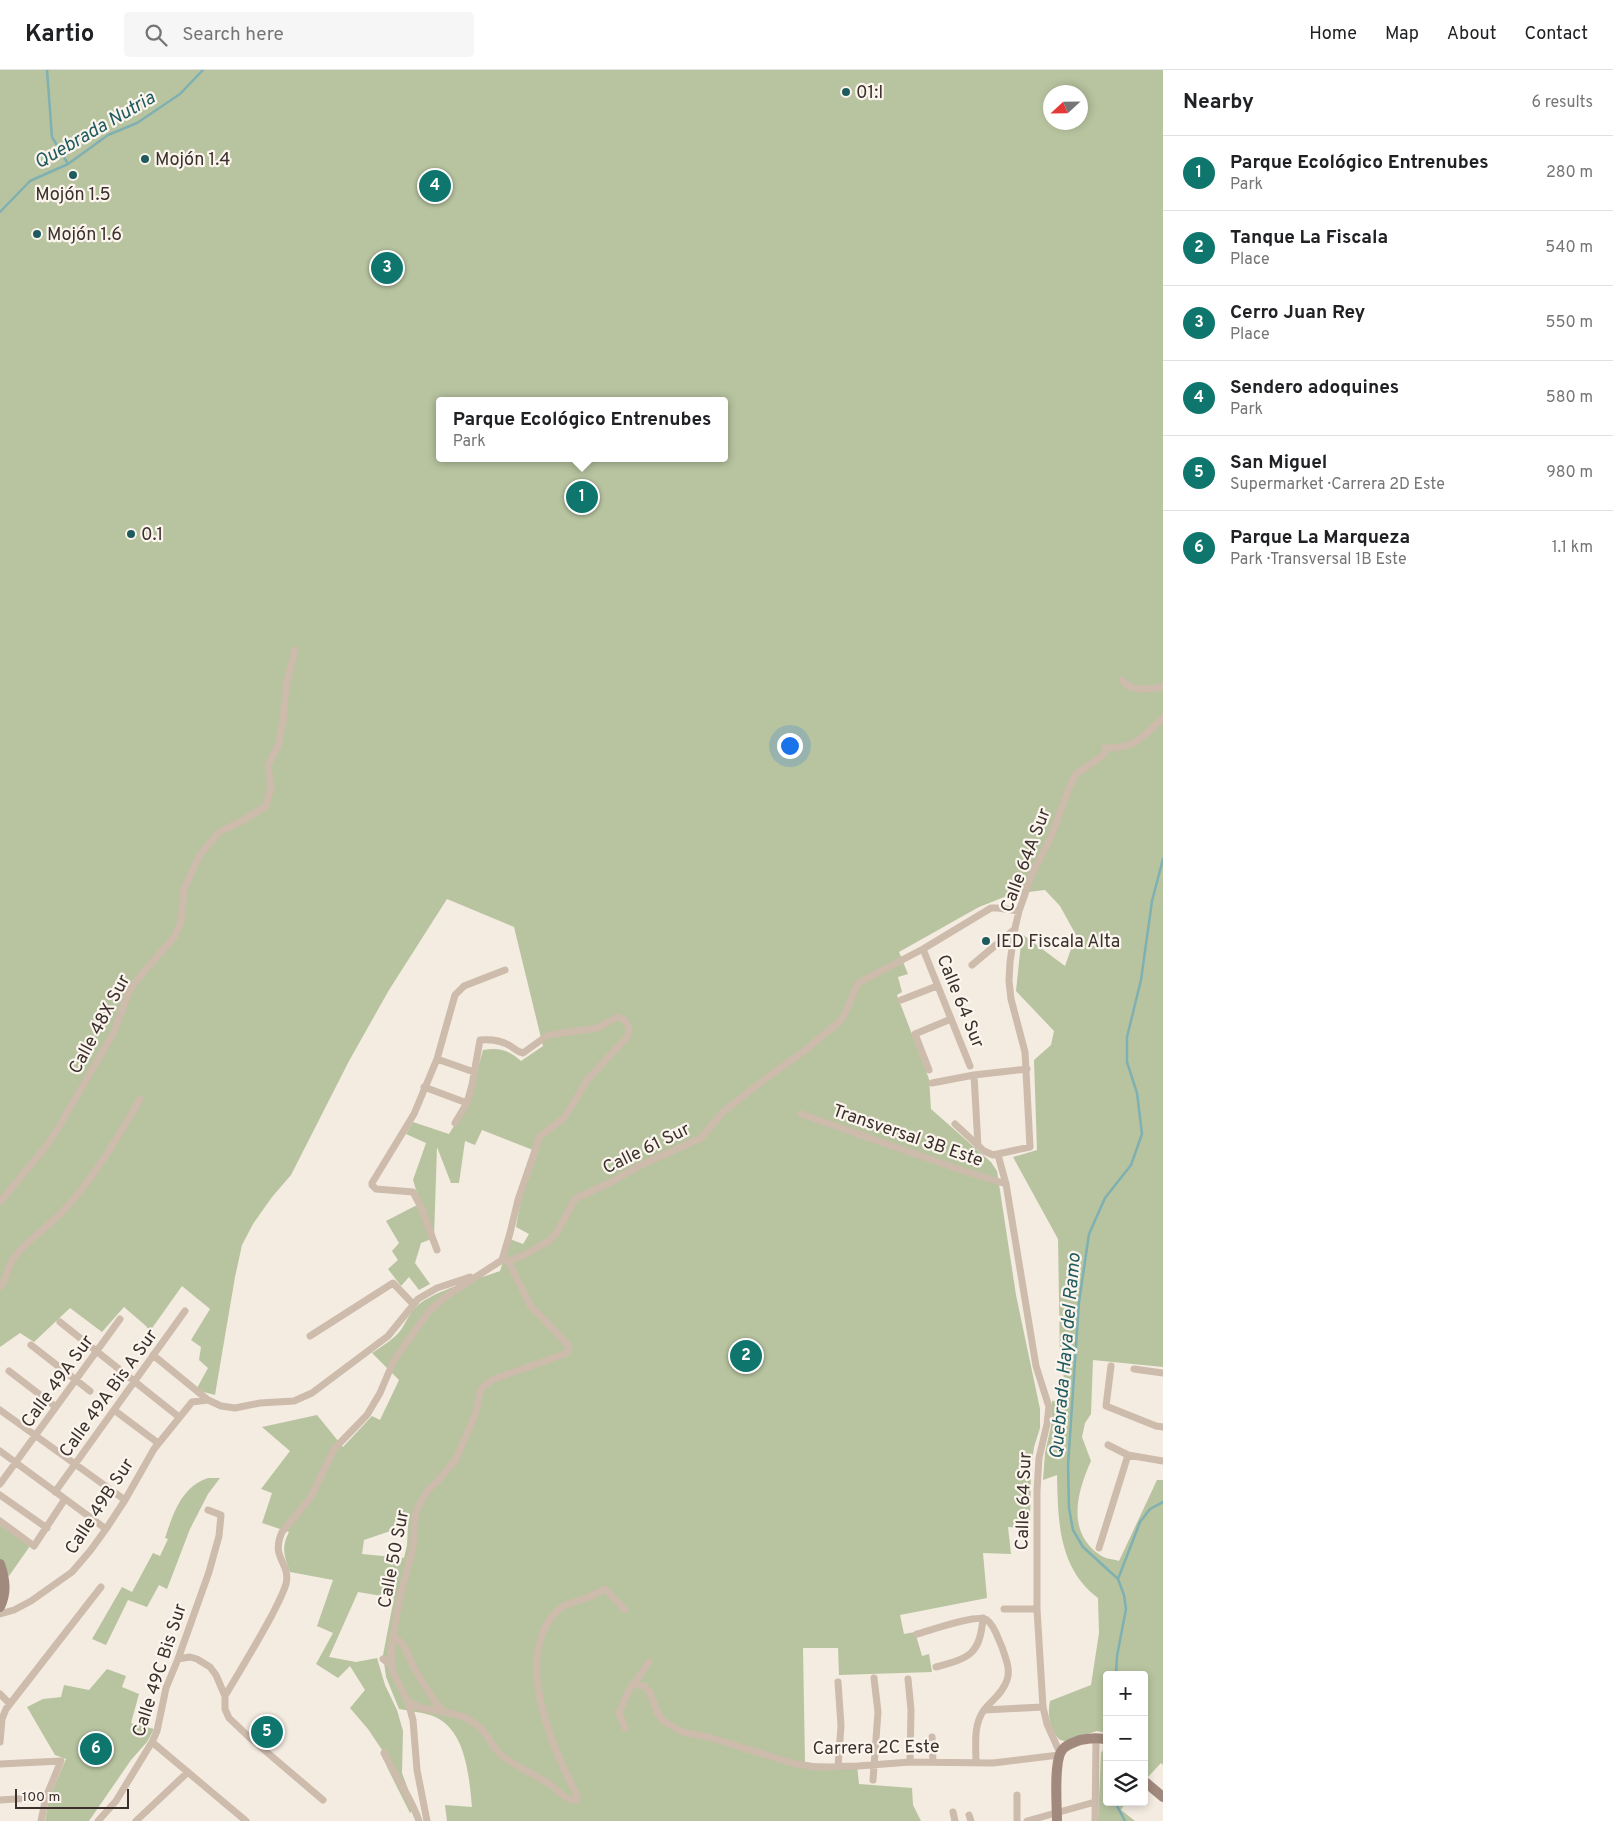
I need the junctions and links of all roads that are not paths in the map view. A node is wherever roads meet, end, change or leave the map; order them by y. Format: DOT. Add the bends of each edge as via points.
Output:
graph roads {
  1 [pos="295,650"];
  2 [pos="1122,680"];
  3 [pos="1163,686"];
  4 [pos="1163,718"];
  5 [pos="1019,911"];
  6 [pos="1015,928"];
  7 [pos="923,949"];
  8 [pos="972,965"];
  9 [pos="505,970"];
  10 [pos="937,986"];
  11 [pos="901,1000"];
  12 [pos="951,1019"];
  13 [pos="436,1059"];
  14 [pos="970,1066"];
  15 [pos="1027,1069"];
  16 [pos="929,1070"];
  17 [pos="474,1072"];
  18 [pos="974,1076"];
  19 [pos="932,1083"];
  20 [pos="424,1087"];
  21 [pos="140,1099"];
  22 [pos="467,1103"];
  23 [pos="801,1114"];
  24 [pos="455,1123"];
  25 [pos="955,1124"];
  26 [pos="981,1148"];
  27 [pos="998,1155"];
  28 [pos="1006,1184"];
  29 [pos="0,1202"];
  30 [pos="437,1250"];
  31 [pos="505,1261"];
  32 [pos="480,1274"];
  33 [pos="0,1287"];
  34 [pos="413,1304"];
  35 [pos="185,1311"];
  36 [pos="120,1319"];
  37 [pos="60,1322"];
  38 [pos="310,1336"];
  39 [pos="31,1345"];
  40 [pos="96,1351"];
  41 [pos="153,1355"];
  42 [pos="1111,1366"];
  43 [pos="1134,1369"];
  44 [pos="10,1371"];
  45 [pos="1163,1373"];
  46 [pos="76,1380"];
  47 [pos="134,1381"];
  48 [pos="90,1391"];
  49 [pos="208,1400"];
  50 [pos="56,1407"];
  51 [pos="0,1410"];
  52 [pos="114,1410"];
  53 [pos="179,1417"];
  54 [pos="1163,1427"];
  55 [pos="35,1436"];
  56 [pos="158,1443"];
  57 [pos="1108,1445"];
  58 [pos="0,1451"];
  59 [pos="1128,1455"];
  60 [pos="1163,1461"];
  61 [pos="16,1463"];
  62 [pos="75,1464"];
  63 [pos="0,1484"];
  64 [pos="55,1492"];
  65 [pos="0,1495"];
  66 [pos="65,1499"];
  67 [pos="125,1500"];
  68 [pos="208,1510"];
  69 [pos="0,1521"];
  70 [pos="47,1528"];
  71 [pos="106,1529"];
  72 [pos="1099,1548"];
  73 [pos="0,1564"];
  74 [pos="3,1581"];
  75 [pos="101,1587"];
  76 [pos="0,1607"];
  77 [pos="1004,1609"];
  78 [pos="1037,1609"];
  79 [pos="625,1610"];
  80 [pos="0,1614"];
  81 [pos="983,1618"];
  82 [pos="917,1634"];
  83 [pos="393,1637"];
  84 [pos="383,1658"];
  85 [pos="178,1659"];
  86 [pos="649,1662"];
  87 [pos="392,1666"];
  88 [pos="936,1668"];
  89 [pos="874,1678"];
  90 [pos="908,1679"];
  91 [pos="838,1682"];
  92 [pos="633,1684"];
  93 [pos="0,1694"];
  94 [pos="225,1696"];
  95 [pos="408,1702"];
  96 [pos="10,1704"];
  97 [pos="1043,1707"];
  98 [pos="984,1710"];
  99 [pos="448,1714"];
  100 [pos="625,1728"];
  101 [pos="932,1737"];
  102 [pos="1096,1738"];
  103 [pos="1103,1739"];
  104 [pos="0,1742"];
  105 [pos="152,1742"];
  106 [pos="384,1753"];
  107 [pos="1060,1754"];
  108 [pos="910,1762"];
  109 [pos="933,1762"];
  110 [pos="976,1762"];
  111 [pos="0,1764"];
  112 [pos="873,1764"];
  113 [pos="838,1766"];
  114 [pos="188,1772"];
  115 [pos="873,1780"];
  116 [pos="1148,1784"];
  117 [pos="1017,1795"];
  118 [pos="46,1797"];
  119 [pos="1163,1797"];
  120 [pos="0,1800"];
  121 [pos="323,1800"];
  122 [pos="1095,1802"];
  123 [pos="953,1812"];
  124 [pos="1057,1817"];
  125 [pos="238,1818"];
  126 [pos="41,1821"];
  127 [pos="98,1821"];
  128 [pos="136,1821"];
  129 [pos="246,1821"];
  130 [pos="419,1821"];
  131 [pos="427,1821"];
  132 [pos="955,1821"];
  133 [pos="1018,1821"];
  134 [pos="1028,1821"];
  135 [pos="1095,1821"];
  1 -- 29 [label="street, Calle 48X Sur" via="286,686 278,746 268,765 271,788 266,806 219,832 199,856 184,889 181,921 175,936 129,991 114,1032 60,1125"];
  2 -- 3 [label="street" via="1135,688"];
  4 -- 5 [label="street, Calle 64A Sur" via="1142,739 1126,746 1105,748 1101,758 1076,774"];
  5 -- 6 [label="street, Calle 64A Sur"];
  5 -- 7 [label="street" via="991,908"];
  6 -- 8 [label="street"];
  6 -- 15 [label="street, Calle 64A Sur" via="1010,990"];
  7 -- 10 [label="street, Calle 64 Sur"];
  7 -- 31 [label="street, Calle 61 Sur" via="858,982 839,1022 723,1112 701,1138 575,1199 554,1238 531,1252"];
  9 -- 13 [label="street" via="464,986 455,995"];
  10 -- 11 [label="street"];
  10 -- 12 [label="street, Calle 64 Sur"];
  12 -- 14 [label="street, Calle 64 Sur"];
  12 -- 16 [label="street" via="914,1034"];
  13 -- 17 [label="street"];
  13 -- 20 [label="street"];
  15 -- 18 [label="street"];
  15 -- 27 [label="street, Calle 64A Sur" via="1030,1147"];
  17 -- 22 [label="street"];
  17 -- 31 [label="street" via="480,1040 504,1042 523,1053 548,1035 598,1028 615,1017 623,1019 629,1026 627,1037 588,1079 564,1118 540,1136 518,1200"];
  18 -- 19 [label="street"];
  18 -- 26 [label="street, Calle 64 Sur"];
  20 -- 22 [label="street"];
  20 -- 30 [label="street" via="409,1124 372,1185 374,1188 413,1192"];
  21 -- 33 [label="street" via="80,1192 13,1260"];
  22 -- 24 [label="street"];
  23 -- 28 [label="street, Transversal 3B Este"];
  25 -- 26 [label="street"];
  26 -- 27 [label="street"];
  27 -- 28 [label="street, Calle 64 Sur"];
  28 -- 78 [label="street, Calle 64 Sur" via="1036,1366 1049,1407 1036,1491"];
  31 -- 32 [label="street, Calle 61 Sur"];
  31 -- 83 [label="street, Calle 50 Sur" via="530,1305 568,1345 568,1352 494,1379 480,1391 476,1412 456,1459 428,1490 418,1507 413,1548"];
  32 -- 34 [label="street" via="424,1294"];
  32 -- 94 [label="street" via="448,1295 418,1325 394,1360 367,1415 334,1448 311,1497 279,1538 277,1551 285,1569 286,1583 262,1633"];
  34 -- 38 [label="street" via="393,1284"];
  34 -- 49 [label="street" via="388,1336 312,1393 294,1401 235,1408 226,1408"];
  35 -- 41 [label="street, Calle 49A Bis A Sur"];
  36 -- 40 [label="street, Calle 49A Sur"];
  37 -- 40 [label="street"];
  39 -- 46 [label="street"];
  40 -- 46 [label="street, Calle 49A Sur"];
  40 -- 47 [label="street"];
  41 -- 47 [label="street, Calle 49A Bis A Sur"];
  41 -- 49 [label="street"];
  42 -- 54 [label="street" via="1106,1406"];
  43 -- 45 [label="street"];
  44 -- 50 [label="street"];
  46 -- 48 [label="street"];
  46 -- 50 [label="street, Calle 49A Sur"];
  47 -- 52 [label="street, Calle 49A Bis A Sur"];
  47 -- 53 [label="street"];
  49 -- 53 [label="street, Calle 49B Sur" via="192,1402"];
  50 -- 55 [label="street, Calle 49A Sur"];
  51 -- 55 [label="street"];
  52 -- 56 [label="street"];
  52 -- 62 [label="street, Calle 49A Bis A Sur"];
  53 -- 56 [label="street, Calle 49B Sur"];
  55 -- 61 [label="street, Calle 49A Sur"];
  55 -- 62 [label="street"];
  56 -- 67 [label="street, Calle 49B Sur"];
  57 -- 59 [label="street"];
  58 -- 61 [label="street"];
  59 -- 60 [label="street"];
  59 -- 72 [label="street"];
  61 -- 63 [label="street, Calle 49A Sur"];
  61 -- 64 [label="street"];
  62 -- 64 [label="street, Calle 49A Bis A Sur"];
  62 -- 67 [label="street"];
  64 -- 66 [label="street"];
  65 -- 70 [label="street"];
  66 -- 70 [label="street, Calle 49B Sur"];
  66 -- 71 [label="street"];
  67 -- 71 [label="street, Calle 49B Sur"];
  68 -- 85 [label="street, Calle 49C Bis Sur" via="221,1515 219,1536"];
  69 -- 70 [label="street, Calle 49B Sur" via="34,1546"];
  71 -- 80 [label="street, Calle 49B Sur" via="72,1572 31,1601"];
  73 -- 74 [label="street"];
  74 -- 76 [label="street" via="4,1596"];
  75 -- 96 [label="street"];
  77 -- 78 [label="street"];
  78 -- 97 [label="street, Calle 64 Sur"];
  79 -- 99 [label="street" via="605,1589 557,1611 539,1645 536,1659 540,1699 561,1765 577,1795 576,1800 569,1799 512,1763 498,1752 474,1723 459,1715"];
  81 -- 82 [label="street"];
  81 -- 88 [label="street" via="980,1637 971,1654"];
  81 -- 98 [label="street" via="990,1622 1002,1647 1008,1672 1002,1691"];
  83 -- 87 [label="street, Calle 50 Sur"];
  83 -- 99 [label="street" via="400,1640 414,1668 440,1708"];
  84 -- 87 [label="street"];
  85 -- 94 [label="street" via="190,1657 210,1667"];
  85 -- 105 [label="street, Calle 49C Bis Sur" via="166,1688 160,1722"];
  86 -- 92 [label="street"];
  87 -- 95 [label="street"];
  89 -- 112 [label="street" via="878,1712"];
  90 -- 108 [label="street" via="912,1710"];
  91 -- 113 [label="street" via="841,1726"];
  92 -- 100 [label="street" via="619,1713"];
  92 -- 113 [label="street, Carrera 2C Este" via="644,1686 662,1720 682,1732 792,1763 814,1767"];
  93 -- 96 [label="street"];
  94 -- 121 [label="street" via="227,1714 242,1730"];
  95 -- 99 [label="street"];
  95 -- 131 [label="street"];
  96 -- 104 [label="street" via="3,1715"];
  97 -- 98 [label="street"];
  97 -- 107 [label="street, Calle 64 Sur"];
  98 -- 110 [label="street" via="976,1731"];
  101 -- 109 [label="street"];
  102 -- 103 [label="street, Carrera 2C Este"];
  102 -- 107 [label="street, Carrera 2C Este" via="1066,1746"];
  102 -- 122 [label="street"];
  105 -- 114 [label="street"];
  105 -- 127 [label="street, Calle 49C Bis Sur" via="116,1801"];
  106 -- 130 [label="street"];
  107 -- 110 [label="street, Carrera 2C Este" via="1013,1762"];
  107 -- 124 [label="street, Calle 64 Sur"];
  108 -- 109 [label="street, Carrera 2C Este"];
  108 -- 112 [label="street, Carrera 2C Este"];
  109 -- 110 [label="street, Carrera 2C Este"];
  111 -- 118 [label="street" via="61,1761"];
  112 -- 113 [label="street, Carrera 2C Este"];
  112 -- 115 [label="street"];
  114 -- 125 [label="street"];
  114 -- 128 [label="street"];
  116 -- 119 [label="street"];
  117 -- 133 [label="street"];
  118 -- 120 [label="street"];
  118 -- 126 [label="street"];
  122 -- 124 [label="street"];
  122 -- 135 [label="street"];
  123 -- 132 [label="street"];
  124 -- 134 [label="street"];
  125 -- 129 [label="street"];
}
